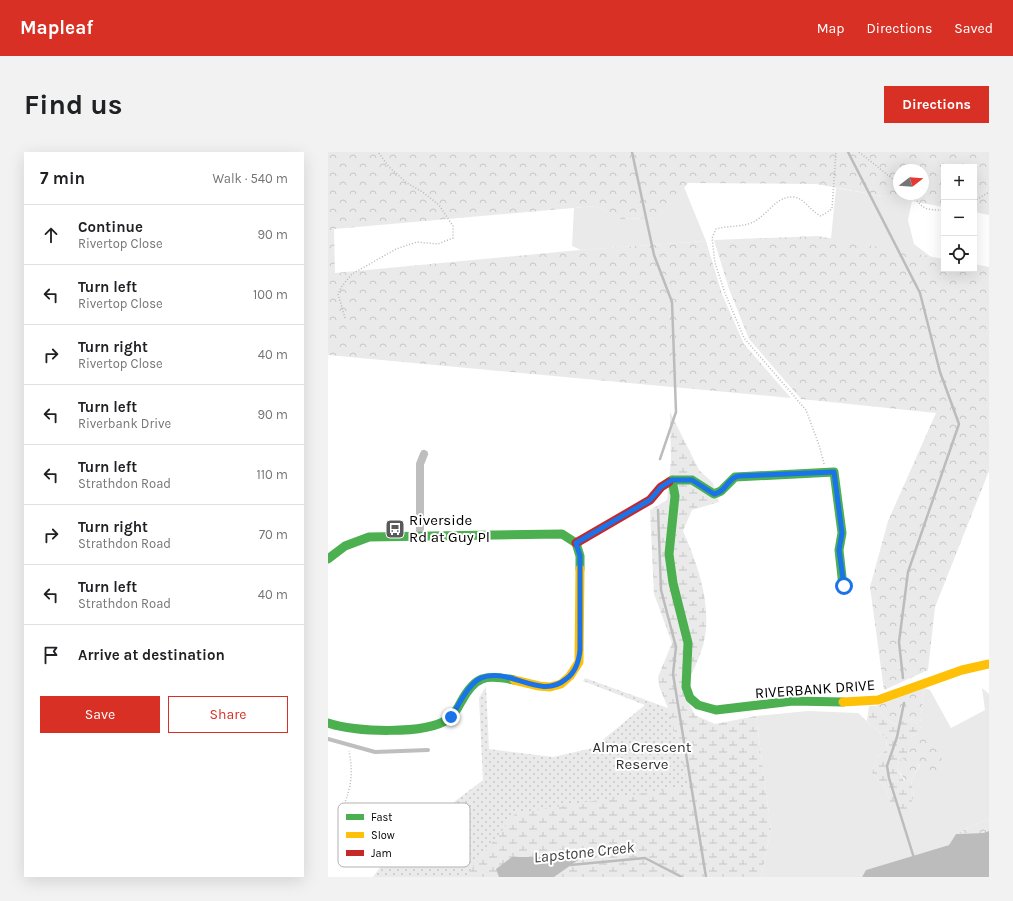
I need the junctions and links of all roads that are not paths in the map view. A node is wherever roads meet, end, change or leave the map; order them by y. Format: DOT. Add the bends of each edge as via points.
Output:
graph roads {
  1 [pos="424,454"];
  2 [pos="672,480"];
  3 [pos="420,536"];
  4 [pos="576,543"];
  5 [pos="328,559"];
  6 [pos="844,586"];
  7 [pos="989,664"];
  8 [pos="328,723"];
  9 [pos="328,739"];
  10 [pos="428,750"];
  1 -- 3 [label="street" via="420,464"];
  2 -- 4 [label="street" via="661,487 650,500"];
  2 -- 6 [label="street" via="692,480 714,494 723,490 735,477 834,472 842,533 839,550"];
  2 -- 7 [label="street, RIVERBANK DRIVE" via="675,496 669,554 673,583 688,643 686,687 690,698 698,705 716,710 793,701 878,700 962,670"];
  3 -- 4 [label="street" via="562,534"];
  3 -- 5 [label="street" via="363,539 345,546"];
  4 -- 8 [label="street" via="580,556 579,662 562,683 543,687 511,679 482,678 470,688 451,717 428,726 390,731"];
  9 -- 10 [label="lane" via="383,753"];
}
